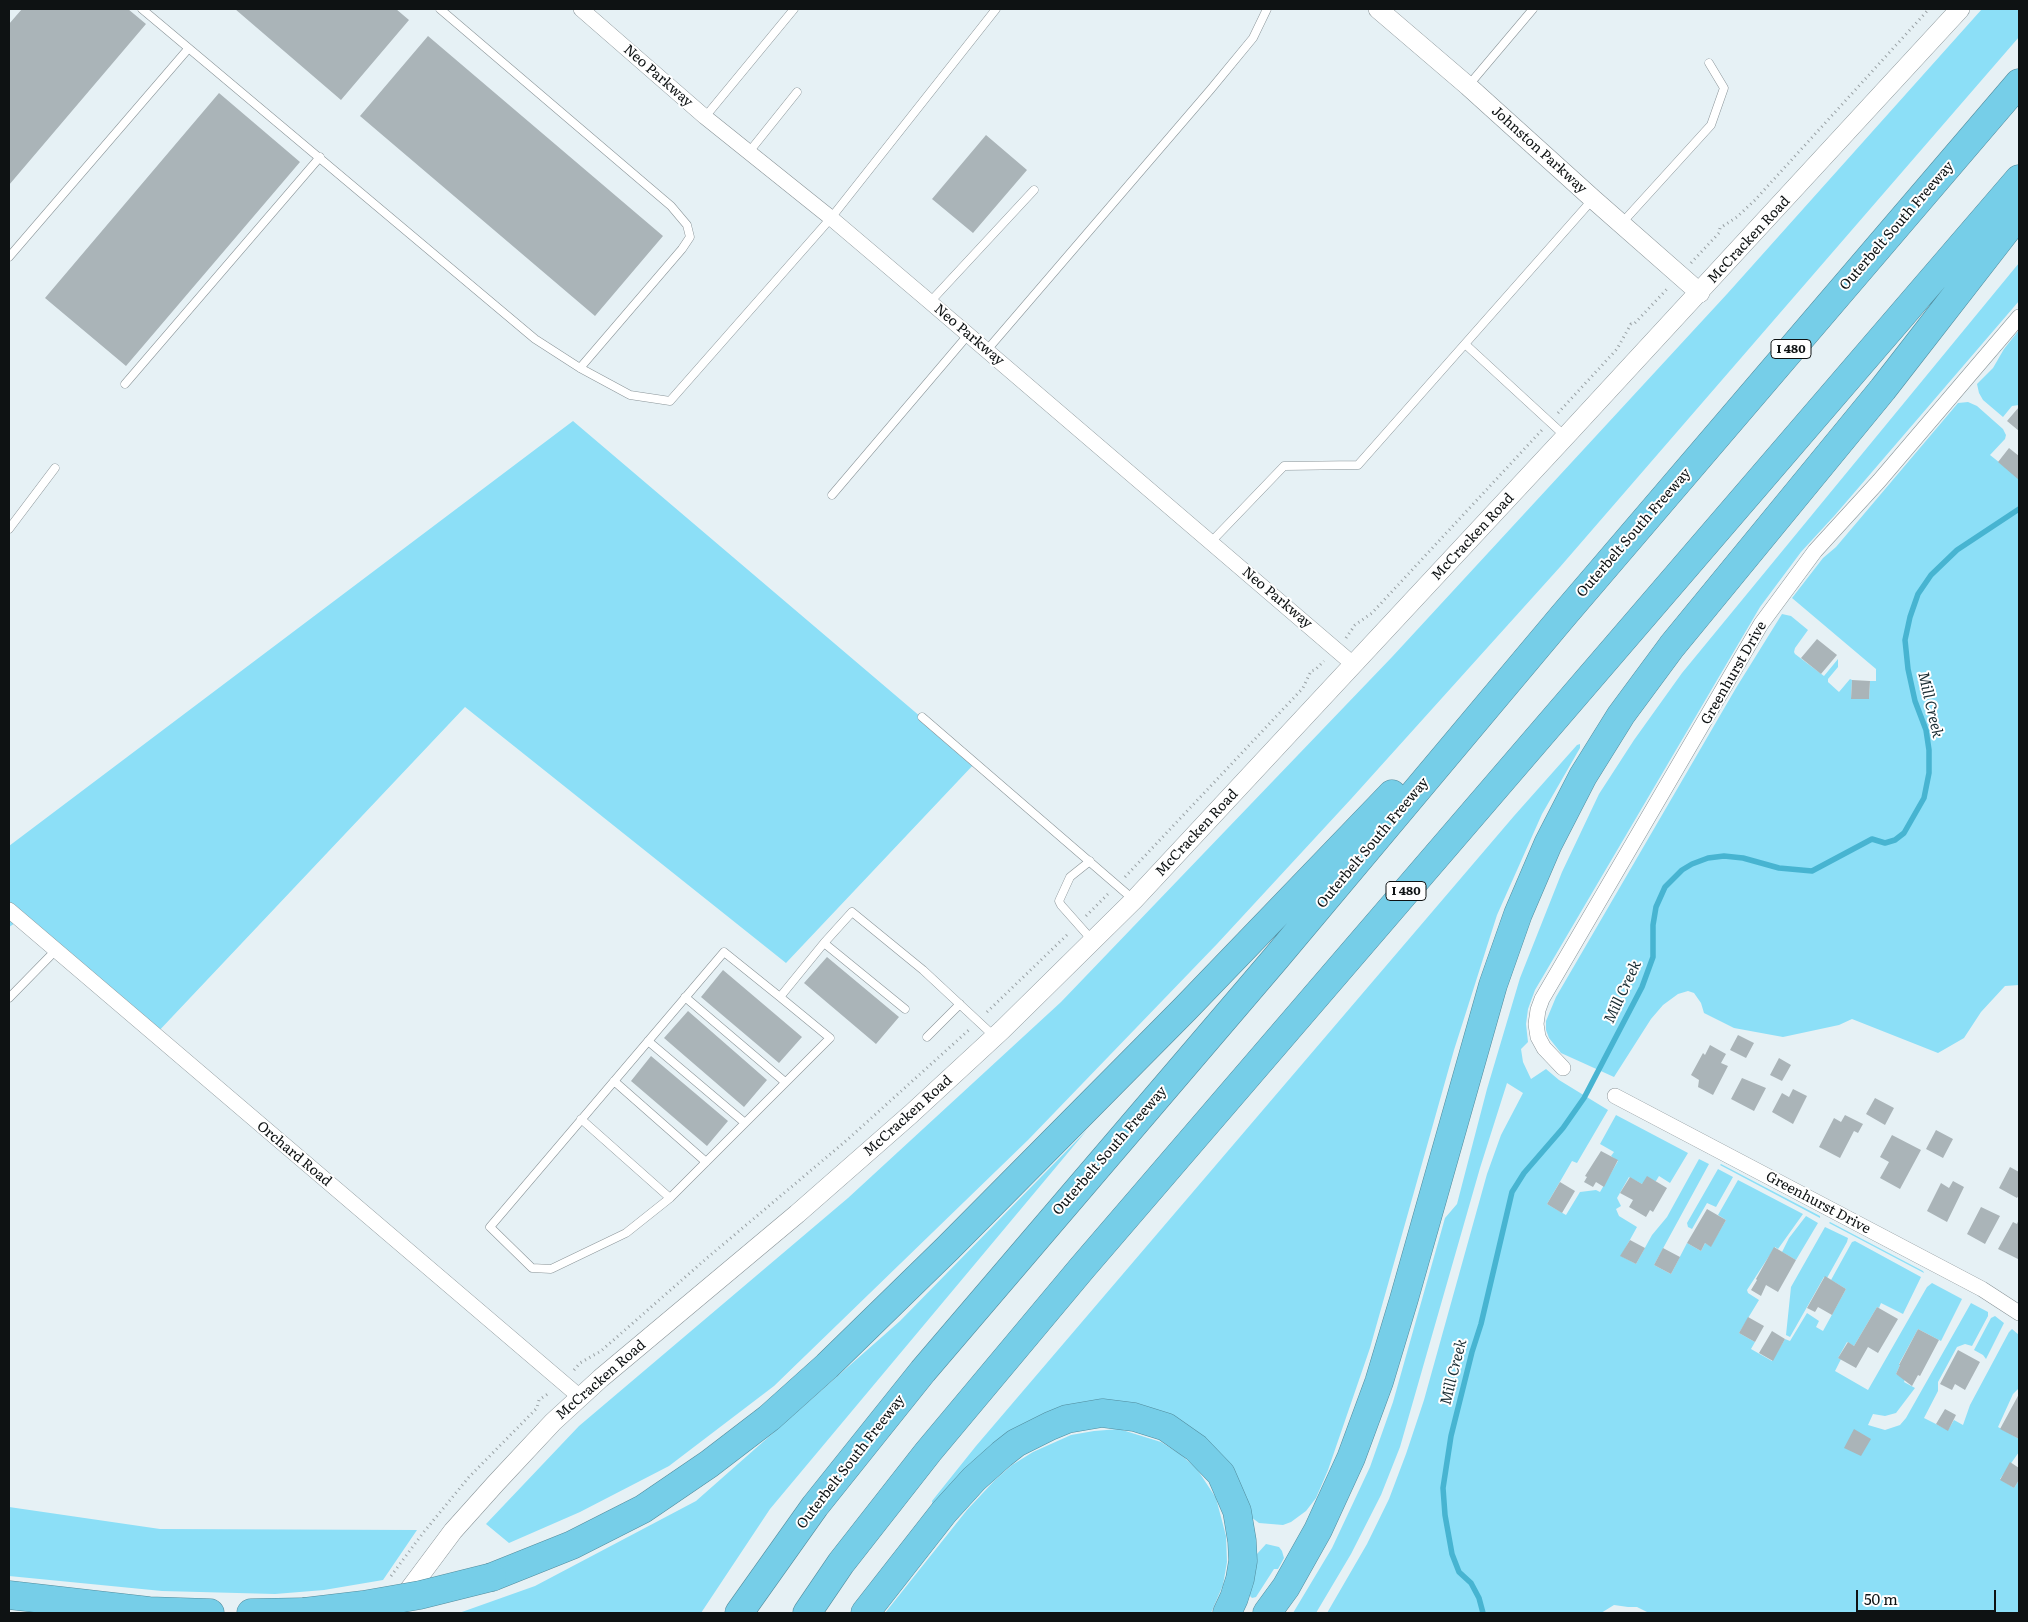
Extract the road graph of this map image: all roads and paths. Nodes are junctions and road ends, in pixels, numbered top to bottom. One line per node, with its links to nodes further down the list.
1 (142, 9): 11 (lane)
2 (440, 9): 34 (lane)
3 (794, 9): 16 (lane)
4 (996, 9): 23 (lane)
5 (1267, 9): 33 (lane)
6 (1378, 9): 14 (street, Johnston Parkway)
7 (1533, 9): 14 (lane)
8 (1929, 9): 25 (path)
9 (1960, 9): 27 (street, McCracken Road)
10 (585, 10): 16 (street, Neo Parkway)
11 (188, 49): 18 (lane); 26 (lane)
12 (1710, 63): 24 (lane)
13 (2019, 83): 42 (highway, Outerbelt South Freeway / I 480)
14 (1468, 86): 21 (street, Johnston Parkway)
15 (797, 92): 17 (lane)
16 (705, 117): 17 (street, Neo Parkway)
17 (749, 152): 23 (street, Neo Parkway)
18 (320, 157): 34 (lane); 35 (lane)
19 (2019, 179): 80 (highway, I 480)
20 (1034, 190): 28 (lane)
21 (1593, 199): 24 (street, Johnston Parkway); 32 (lane)
22 (2019, 214): 83 (highway)
23 (831, 218): 28 (street, Neo Parkway); 34 (lane)
24 (1621, 224): 27 (street, Johnston Parkway)
25 (1719, 233)
26 (9, 257)
27 (1700, 292): 37 (street, McCracken Road)
28 (930, 302): 31 (street, Neo Parkway)
29 (2019, 317): 64 (street, Greenhurst Drive)
30 (1634, 324): 36 (path)
31 (968, 335): 33 (street, Neo Parkway); 39 (lane)
32 (1465, 344): 36 (lane); 41 (lane)
33 (987, 350): 41 (street, Neo Parkway)
34 (580, 368)
35 (125, 384)
36 (1550, 421): 37 (lane); 43 (path)
37 (1566, 436): 44 (street, McCracken Road)
38 (55, 468): 40 (lane)
39 (832, 495)
40 (9, 529)
41 (1211, 542): 44 (street, Neo Parkway)
42 (1563, 616): 77 (highway, bridge); 79 (highway, Outerbelt South Freeway / I 480)
43 (1354, 628)
44 (1354, 665): 49 (street, McCracken Road)
45 (1315, 670): 48 (path)
46 (922, 717): 47 (lane)
47 (1090, 861): 48 (lane); 51 (lane)
48 (1118, 885): 49 (lane); 51 (path)
49 (1134, 900): 52 (street, McCracken Road)
50 (9, 910): 54 (street, Orchard Road)
51 (1078, 924): 52 (lane); 60 (path)
52 (1094, 941): 62 (street, McCracken Road)
53 (824, 943): 56 (lane); 58 (lane); 59 (lane)
54 (56, 950): 57 (lane); 74 (street, Orchard Road)
55 (686, 997): 56 (lane); 63 (lane); 66 (lane)
56 (780, 997): 66 (lane)
57 (9, 998)
58 (960, 1004): 60 (lane); 61 (lane)
59 (905, 1009)
60 (978, 1021): 62 (lane); 73 (path)
61 (927, 1037)
62 (995, 1037): 74 (street, McCracken Road)
63 (648, 1041): 65 (lane); 69 (lane)
64 (1563, 1068)
65 (614, 1081): 68 (lane); 70 (lane)
66 (785, 1082): 69 (lane)
67 (1615, 1096): 72 (street, Greenhurst Drive)
68 (581, 1119): 71 (lane); 71 (lane)
69 (745, 1123): 70 (lane)
70 (706, 1162): 71 (lane)
71 (670, 1198)
72 (2019, 1313)
73 (578, 1366)
74 (580, 1398): 78 (street, McCracken Road)
75 (9, 1595): 76 (highway)
76 (210, 1613)
77 (251, 1613)
78 (393, 1613)
79 (740, 1613)
80 (807, 1613)
81 (865, 1613): 82 (highway)
82 (1227, 1613)
83 (1267, 1613)

